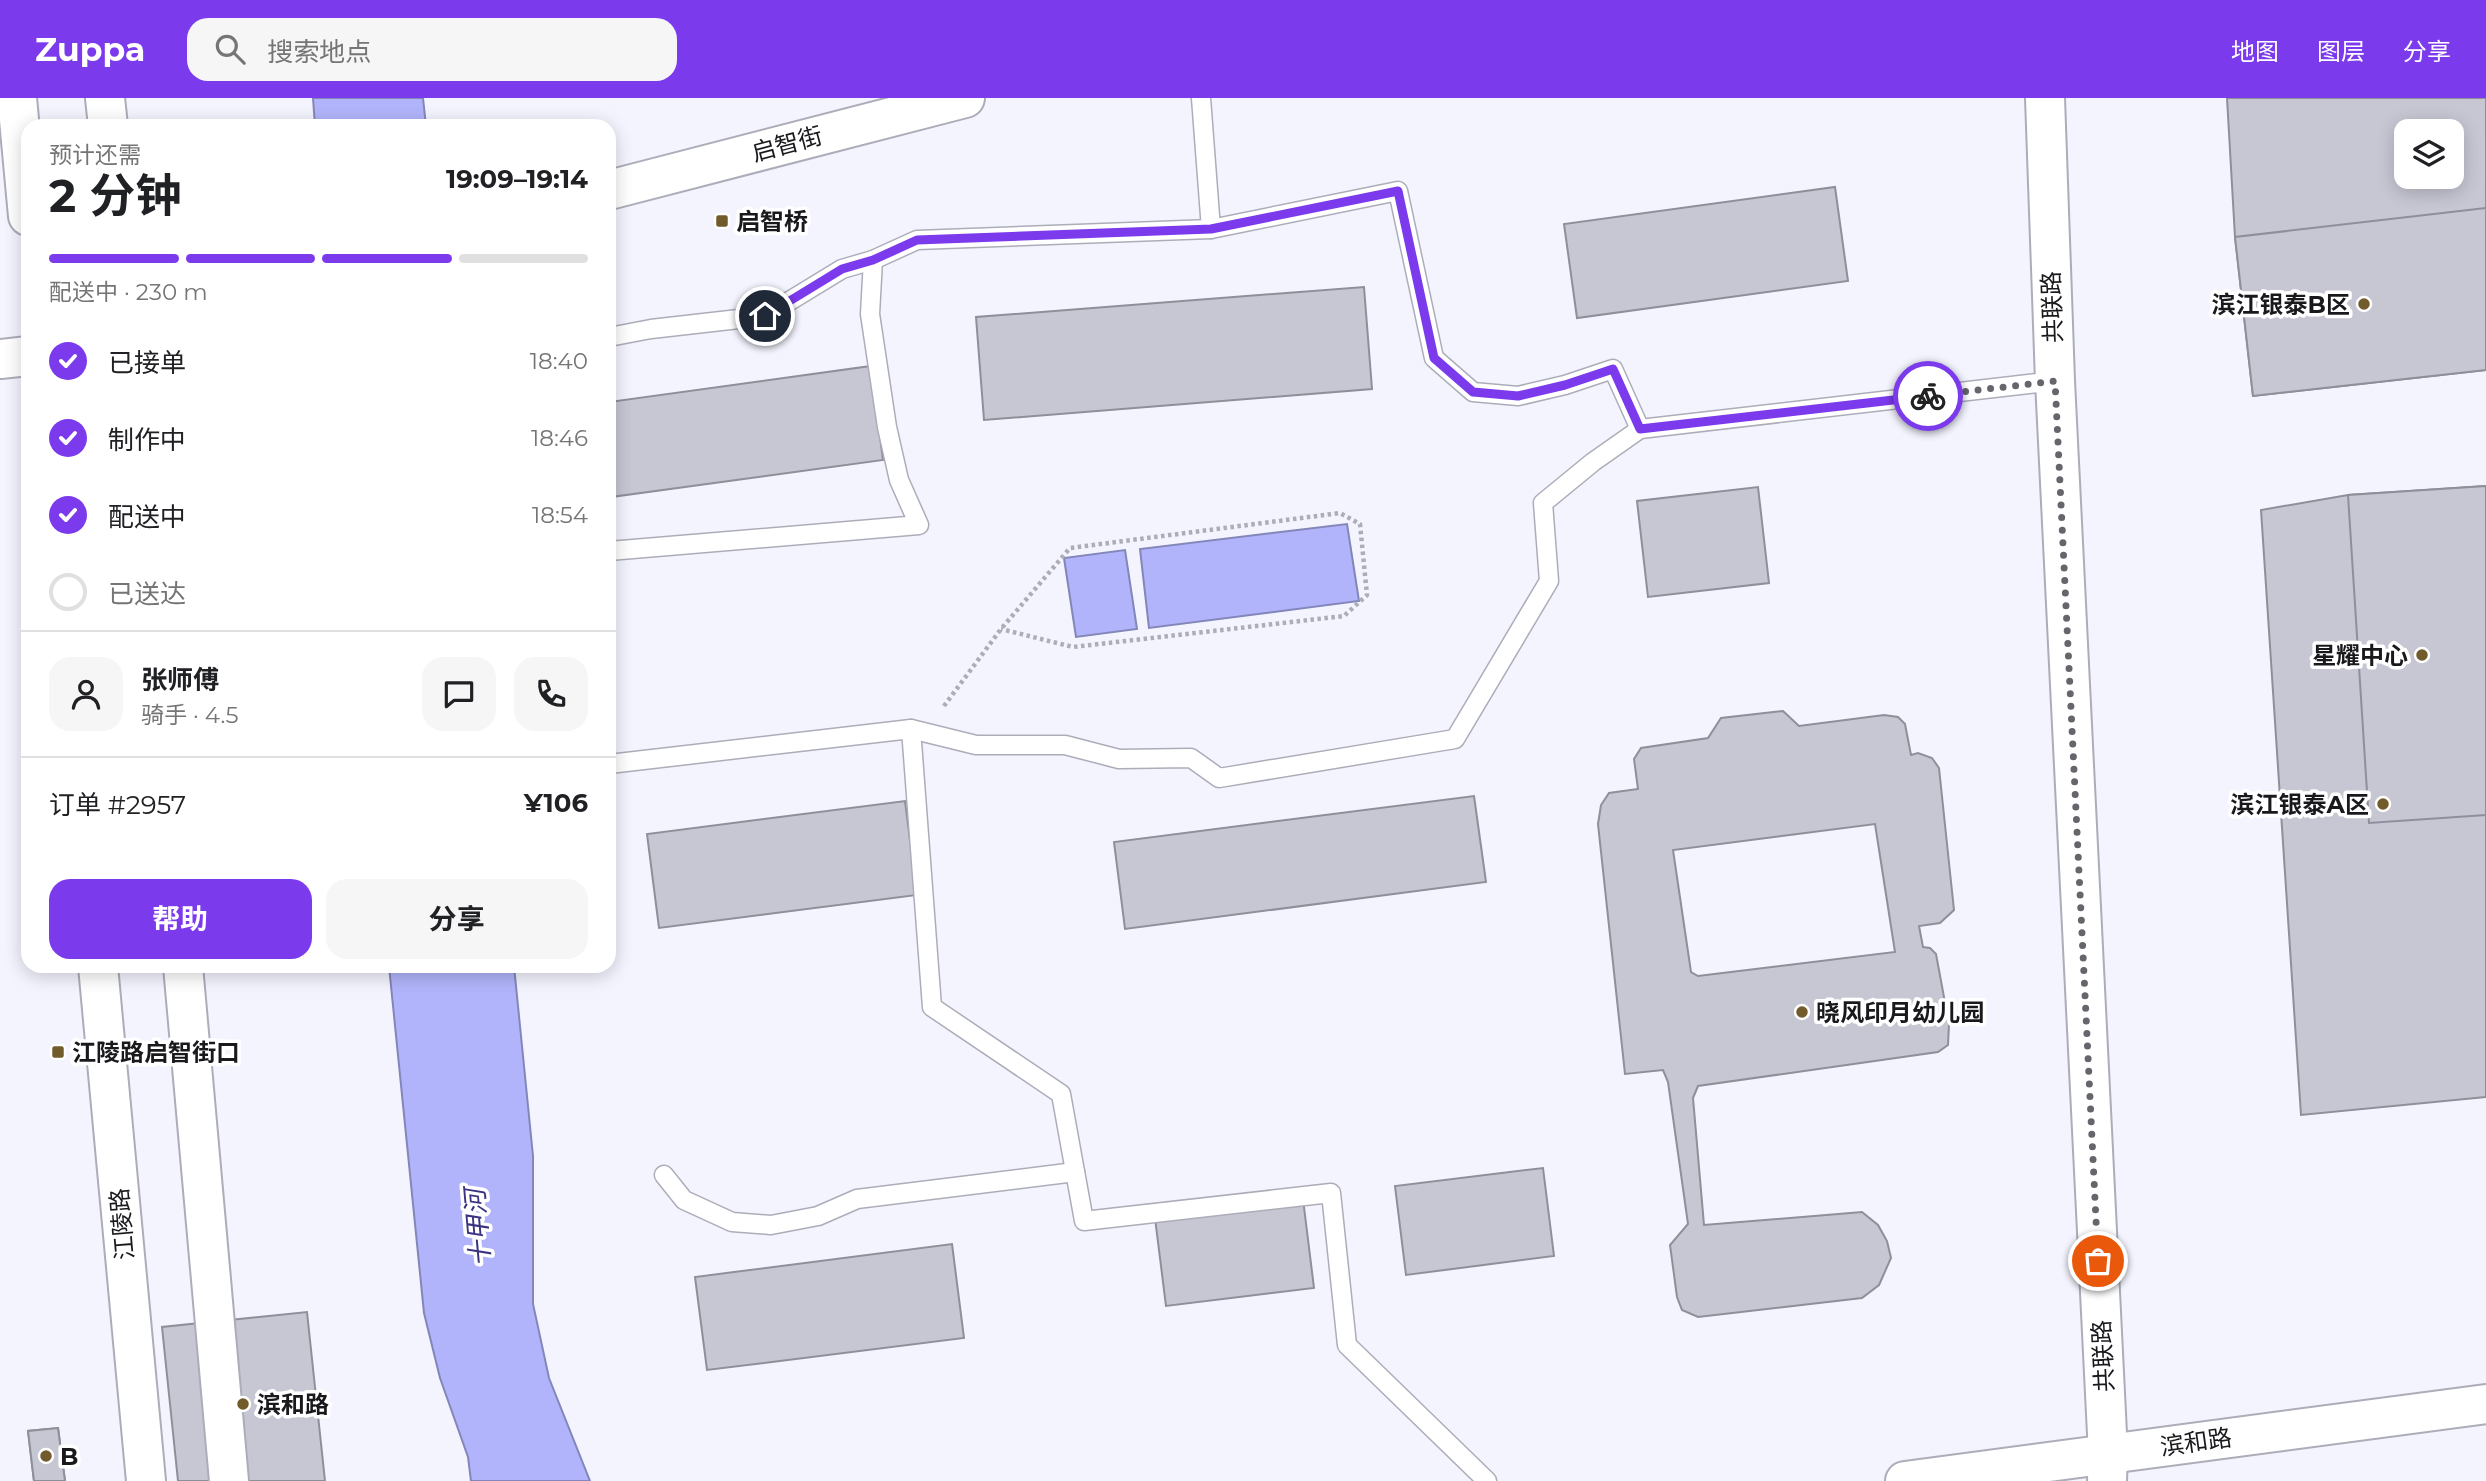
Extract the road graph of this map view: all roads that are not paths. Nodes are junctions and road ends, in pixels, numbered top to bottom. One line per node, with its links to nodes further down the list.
1 (17, 98): 7 (main road)
2 (105, 98): 6 (main road)
3 (965, 98): 8 (main road, 启智街)
4 (1201, 98): 9 (lane)
5 (2045, 98): 14 (main road, 共联路)
6 (107, 119)
7 (21, 141)
8 (616, 188)
9 (1211, 229): 10 (lane); 15 (lane)
10 (873, 260): 11 (lane); 16 (lane)
11 (616, 336)
12 (21, 357): 13 (main road)
13 (0, 359)
14 (2055, 381): 15 (lane); 24 (main road, 共联路)
15 (1640, 429): 17 (lane)
16 (616, 550)
17 (918, 731): 18 (lane); 21 (lane)
18 (616, 763)
19 (99, 973): 25 (main road, 江陵路)
20 (184, 973): 26 (main road)
21 (1075, 1171): 22 (lane); 27 (lane)
22 (664, 1175)
23 (2486, 1404): 24 (main road, 滨和路)
24 (2108, 1467): 28 (main road, 滨和路)
25 (146, 1481)
26 (229, 1481)
27 (1487, 1481)
28 (1905, 1481)

